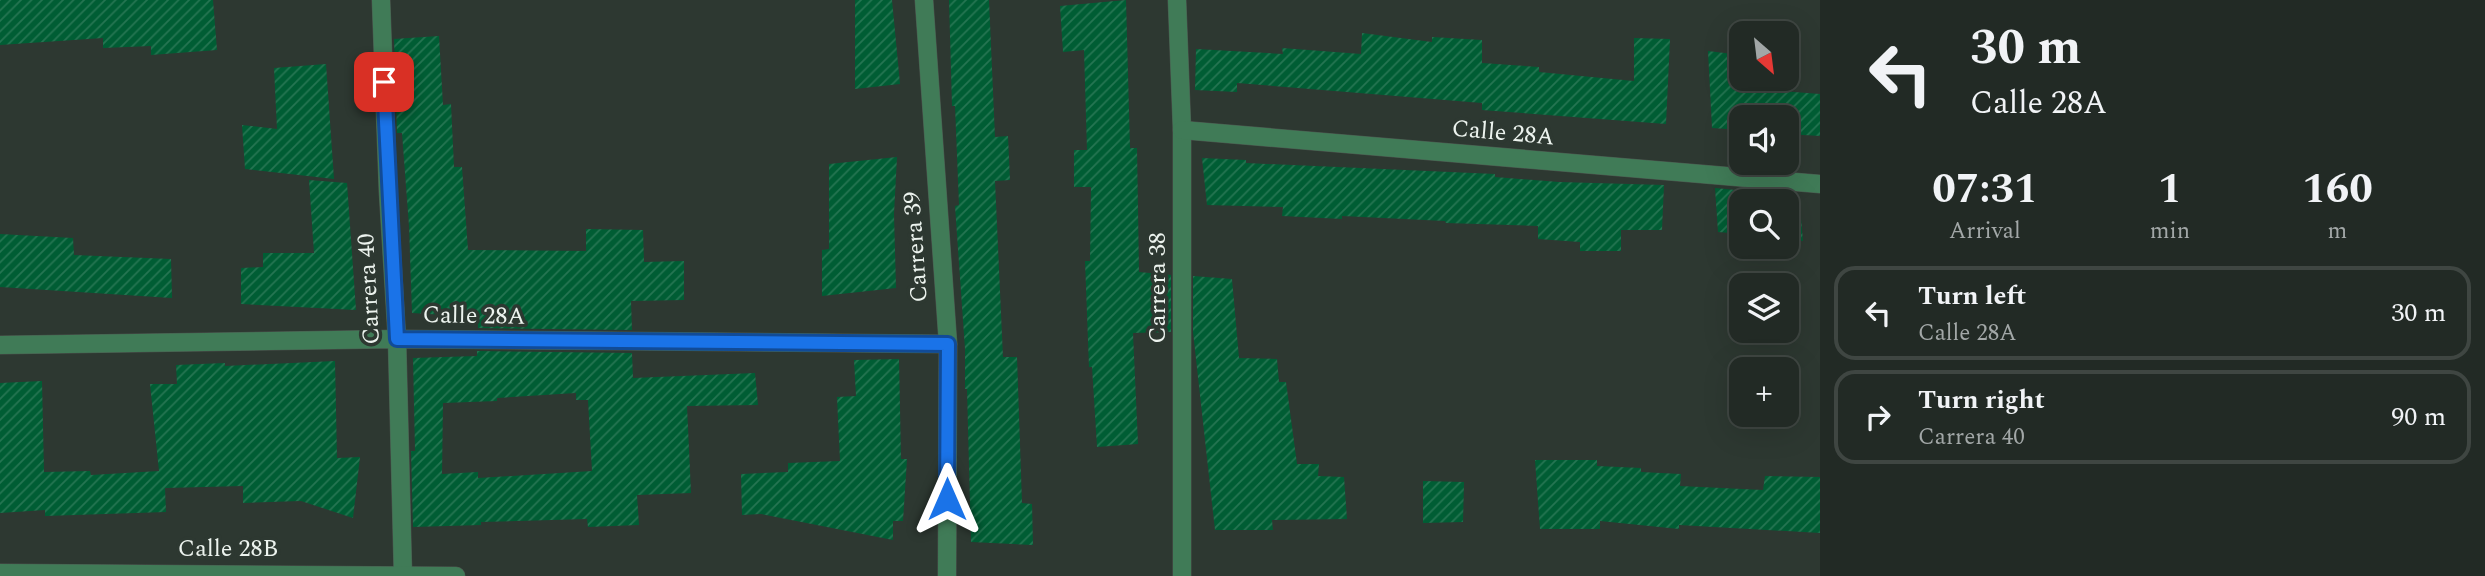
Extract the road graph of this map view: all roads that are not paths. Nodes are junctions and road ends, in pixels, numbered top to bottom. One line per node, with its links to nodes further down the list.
1 (381, 0): 6 (street, Carrera 40)
2 (924, 0): 7 (street, Carrera 39)
3 (1177, 0): 4 (street, Carrera 38)
4 (1182, 130): 5 (street, Calle 28A); 13 (street, Carrera 38)
5 (1820, 184)
6 (397, 339): 7 (street, Calle 28A); 8 (street, Calle 28A); 10 (street, Carrera 40)
7 (948, 344): 12 (street, Carrera 39)
8 (0, 345)
9 (0, 573): 10 (street, Calle 28B)
10 (403, 575): 11 (street, Calle 28B)
11 (456, 576)
12 (947, 576)
13 (1182, 576)

